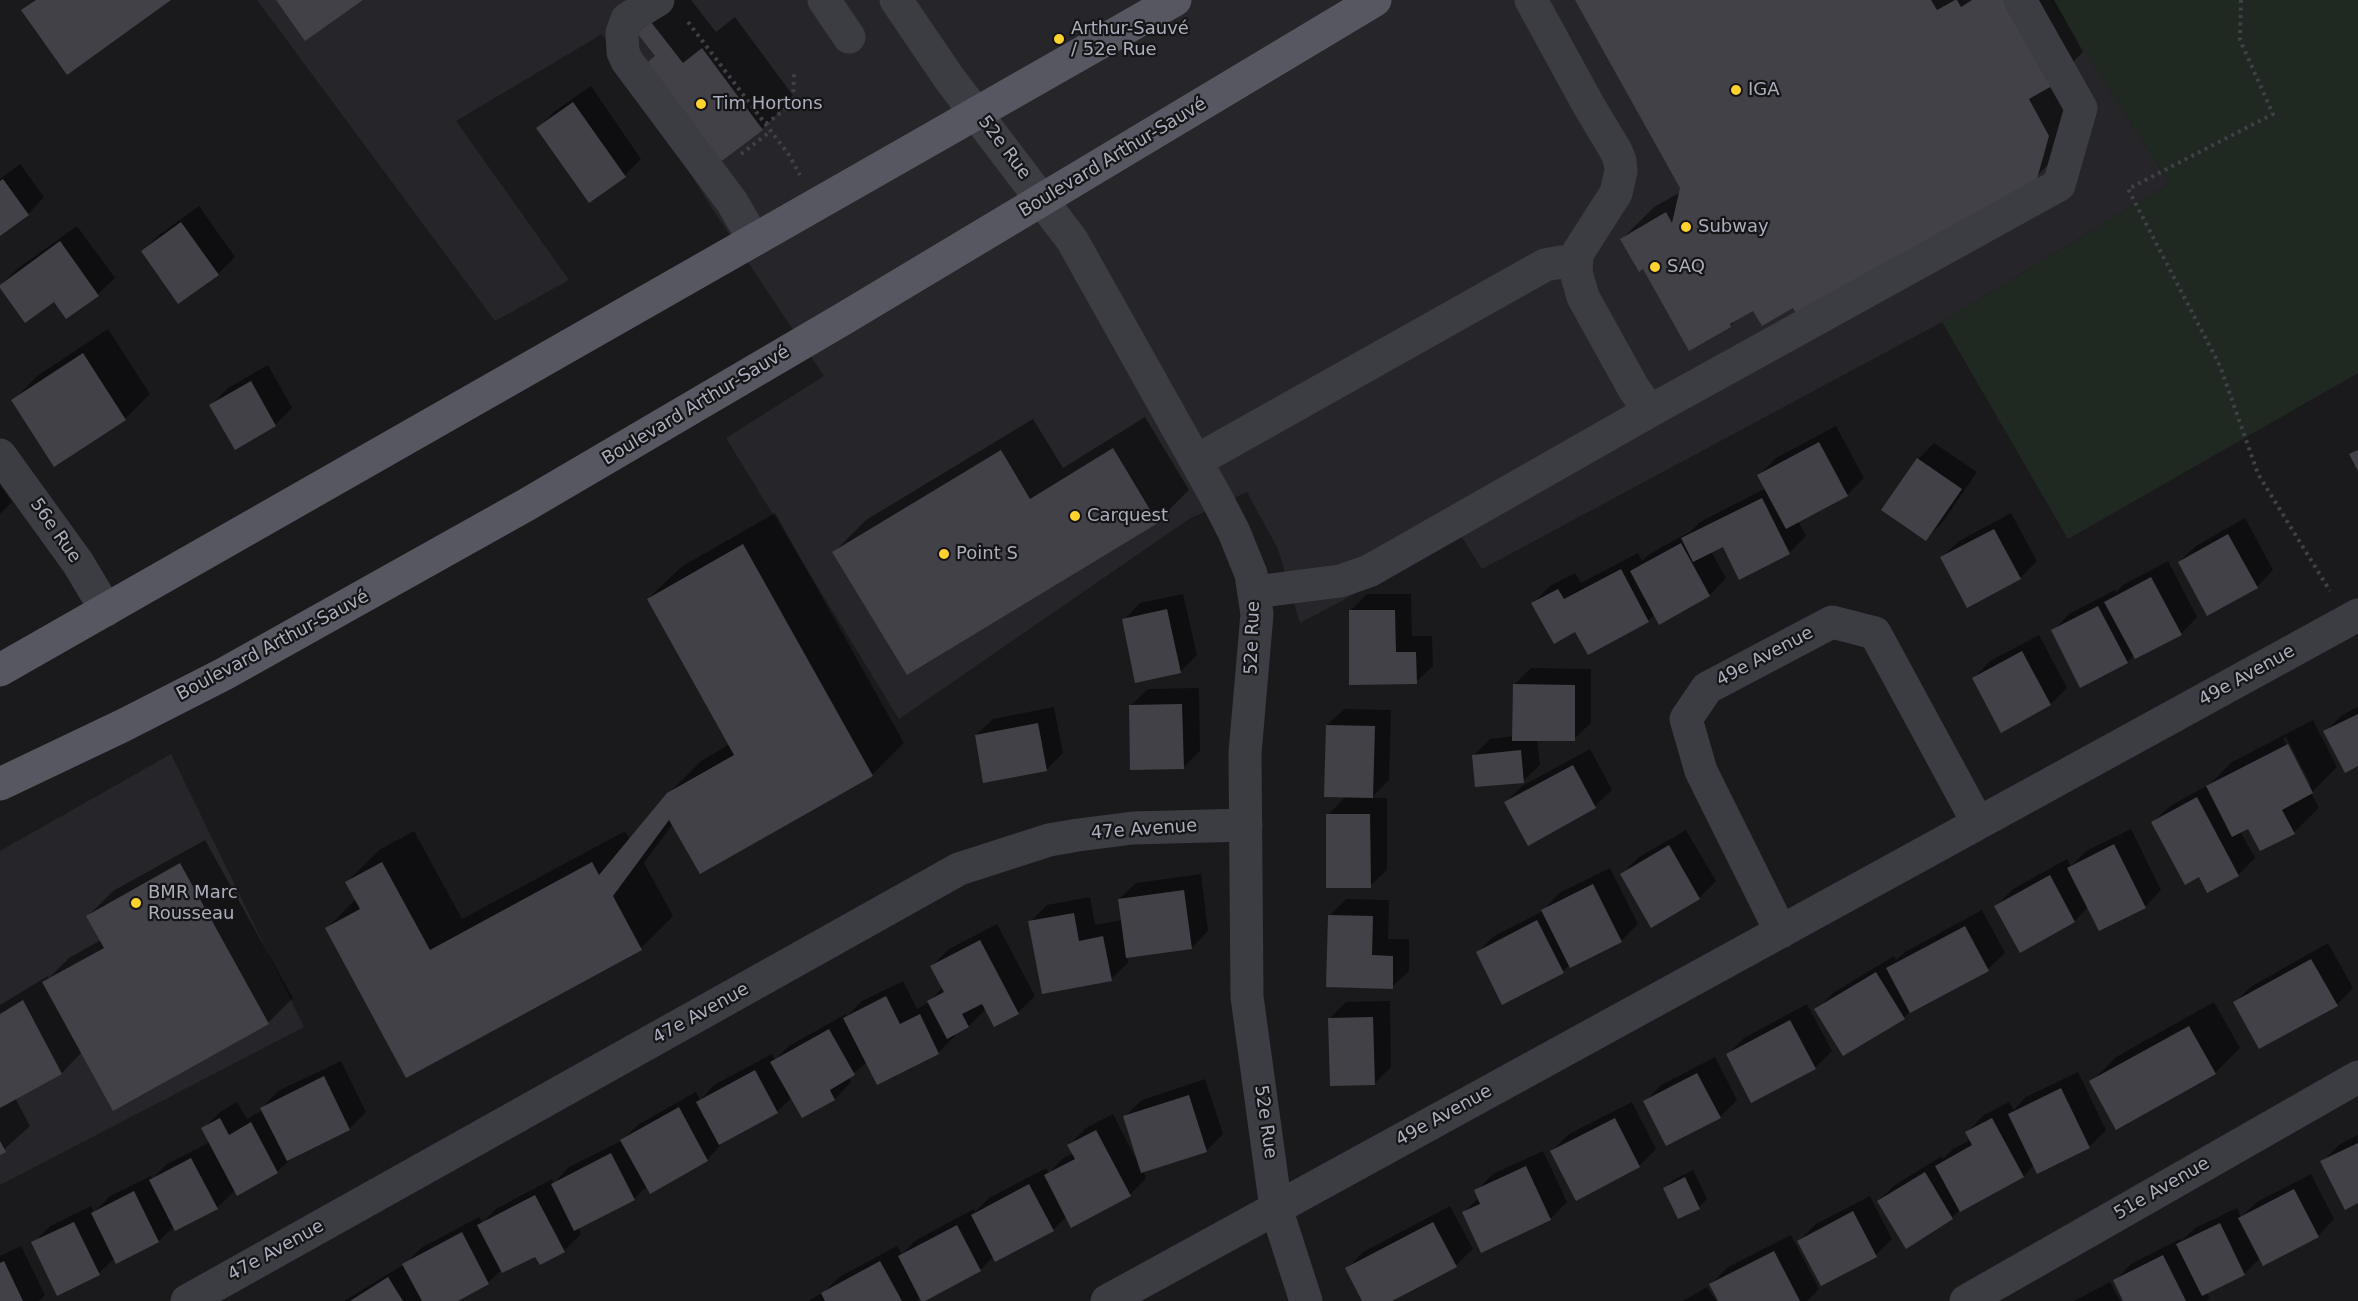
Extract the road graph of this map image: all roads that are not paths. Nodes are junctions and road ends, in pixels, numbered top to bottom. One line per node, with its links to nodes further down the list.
1 (658, 0): 11 (street)
2 (824, 0): 8 (street)
3 (896, 0): 9 (street, 52e Rue)
4 (1175, 0): 9 (main road)
5 (1375, 0): 10 (main road, Boulevard Arthur-Sauvé)
6 (1531, 0): 12 (street)
7 (2020, 0): 13 (street)
8 (849, 37)
9 (977, 114): 10 (street, 52e Rue); 11 (main road)
10 (1043, 200): 15 (street, 52e Rue); 20 (main road, Boulevard Arthur-Sauvé)
11 (754, 240): 17 (main road)
12 (1575, 263): 13 (street); 15 (street)
13 (1650, 411): 16 (street)
14 (0, 454): 17 (street, 56e Rue)
15 (1196, 460): 16 (street, 52e Rue)
16 (1255, 592): 22 (street, 52e Rue)
17 (106, 610): 19 (main road)
18 (2353, 617): 21 (street, 49e Avenue)
19 (0, 670)
20 (0, 784)
21 (1978, 823): 23 (street, 49e Avenue); 23 (street, 49e Avenue)
22 (1246, 825): 25 (street, 52e Rue); 26 (street, 47e Avenue)
23 (1781, 932): 25 (street, 49e Avenue)
24 (2358, 1077): 29 (street, 51e Avenue)
25 (1276, 1208): 27 (street, 49e Avenue); 28 (street, 52e Rue)
26 (187, 1301)
27 (1107, 1301)
28 (1306, 1301)
29 (1965, 1301)

